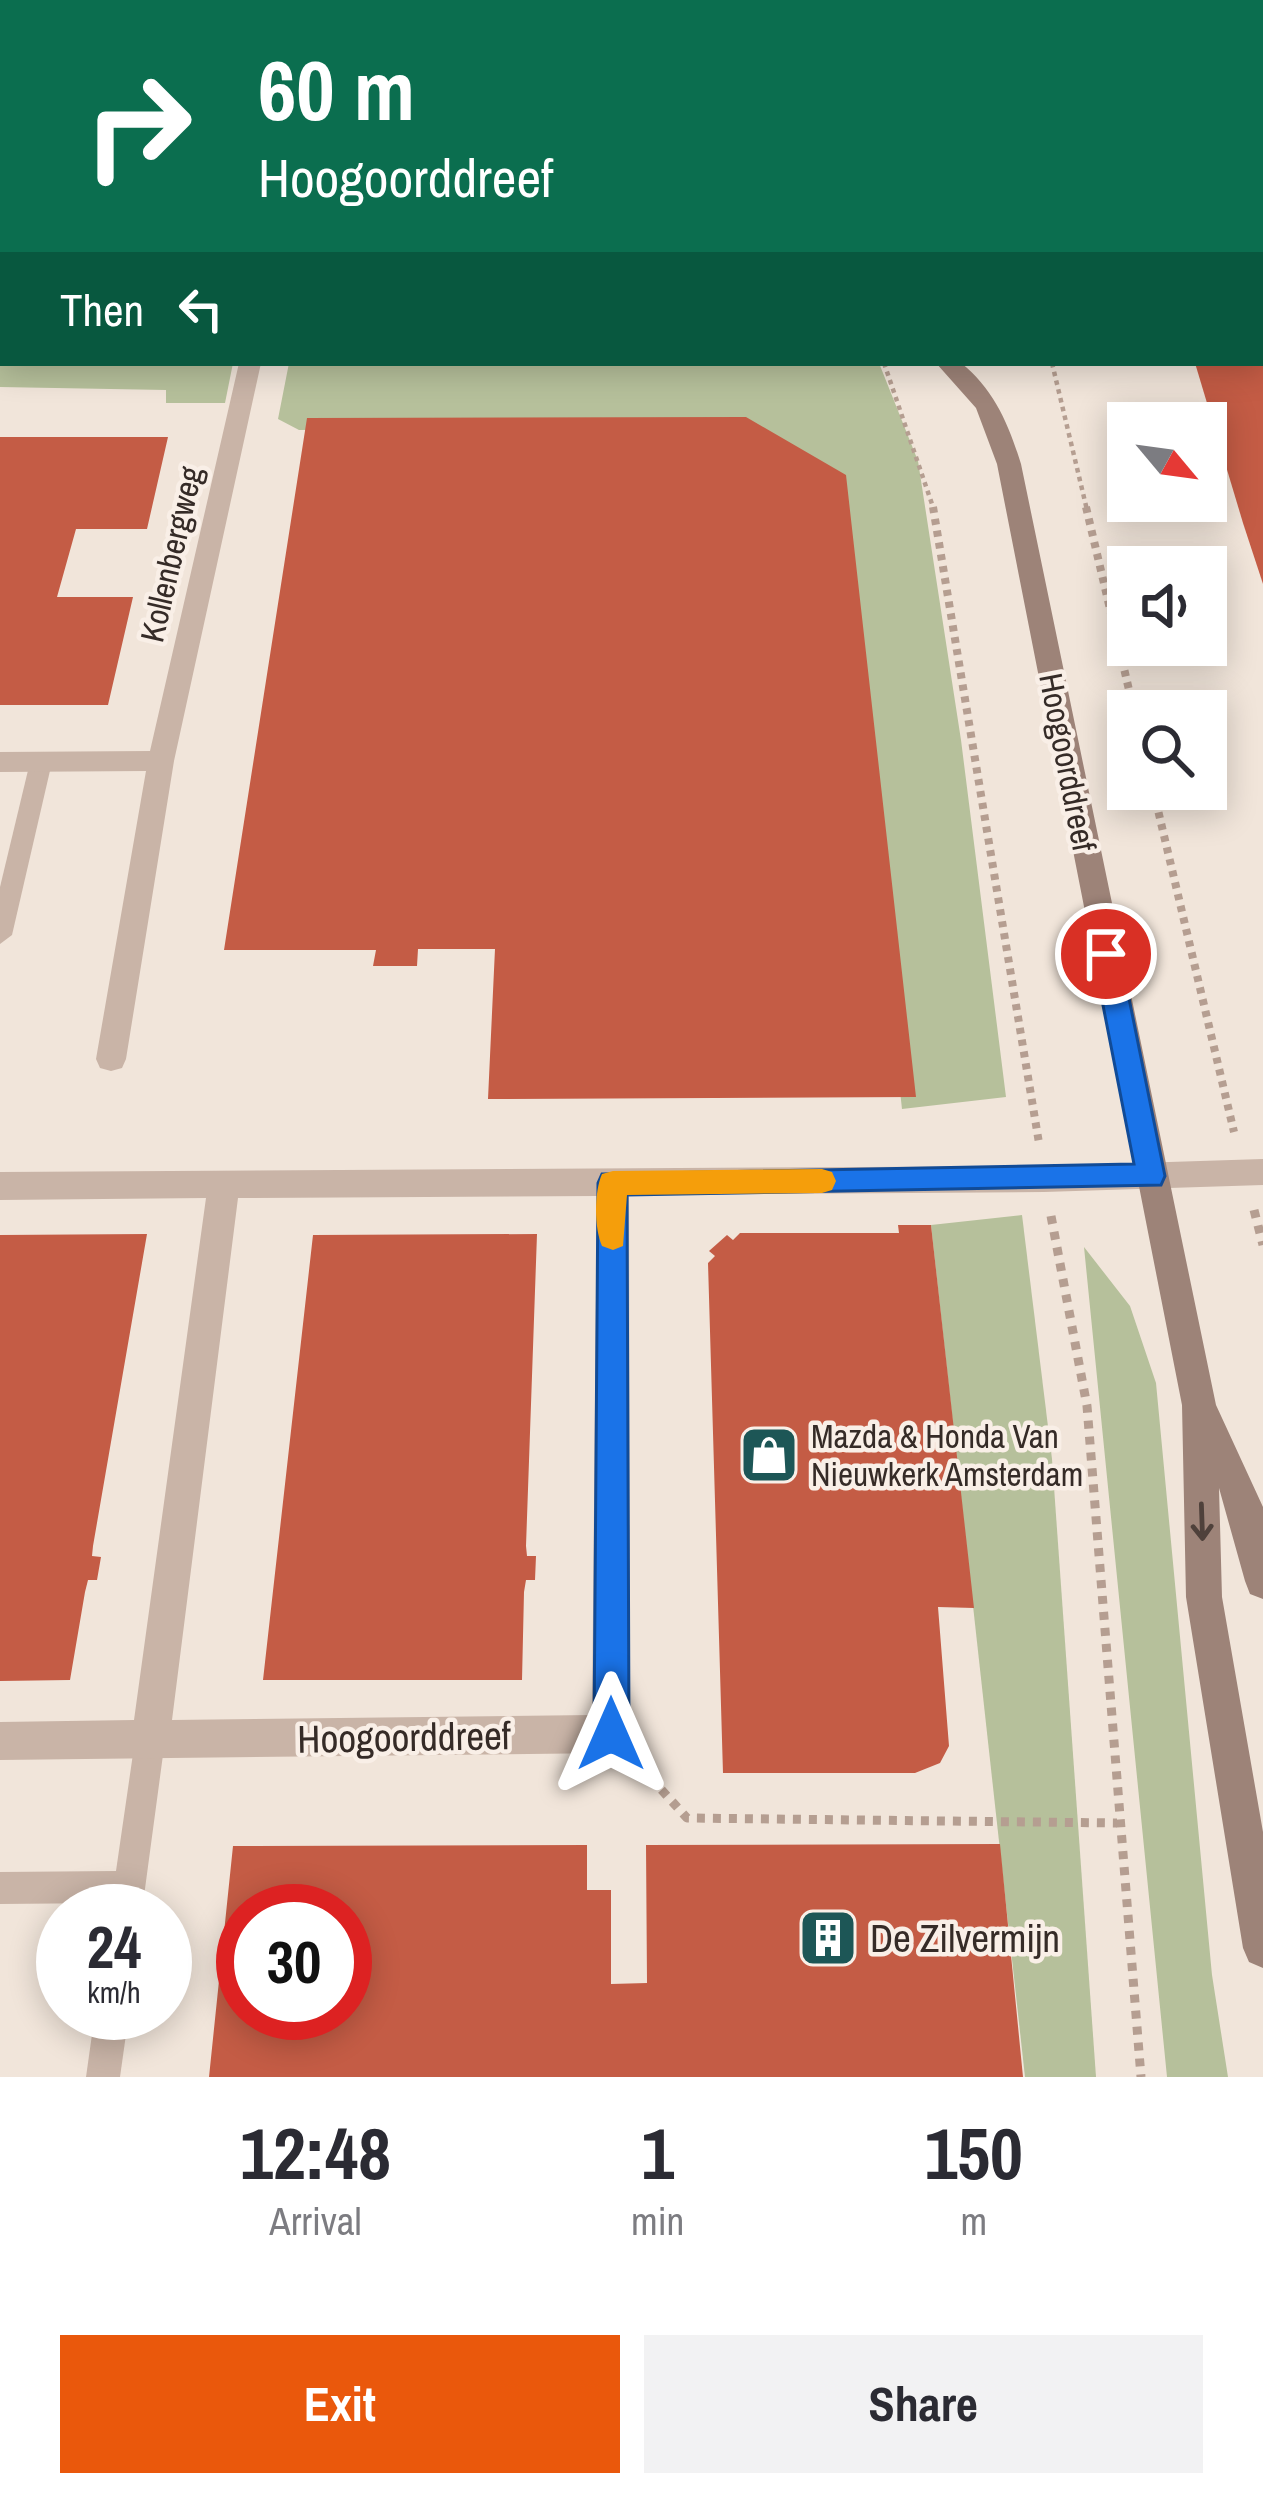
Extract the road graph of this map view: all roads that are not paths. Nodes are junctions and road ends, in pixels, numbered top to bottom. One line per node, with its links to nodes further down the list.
1 (249, 366): 3 (street, Kollenbergweg)
2 (951, 366): 9 (street, Hoogoorddreef)
3 (161, 761): 5 (street); 7 (street, Kollenbergweg)
4 (0, 762): 5 (street)
5 (41, 762): 6 (lane)
6 (0, 935)
7 (111, 1058)
8 (1253, 1173): 9 (street)
9 (1150, 1176): 10 (street); 13 (street, Hoogoorddreef)
10 (613, 1183): 12 (street); 15 (street, Hoogoorddreef)
11 (0, 1186): 12 (street)
12 (224, 1186): 15 (street)
13 (1199, 1405): 14 (street, Hoogoorddreef); 17 (street, Hoogoorddreef, one-way to 17)
14 (1263, 1581)
15 (150, 1740): 16 (street, Hoogoorddreef); 18 (lane)
16 (0, 1741)
17 (1252, 1823): 21 (street, Hoogoorddreef)
18 (130, 1884)
19 (0, 1888): 20 (lane)
20 (36, 1891)
21 (1263, 1948)
22 (108, 2040): 23 (lane)
23 (103, 2077)

